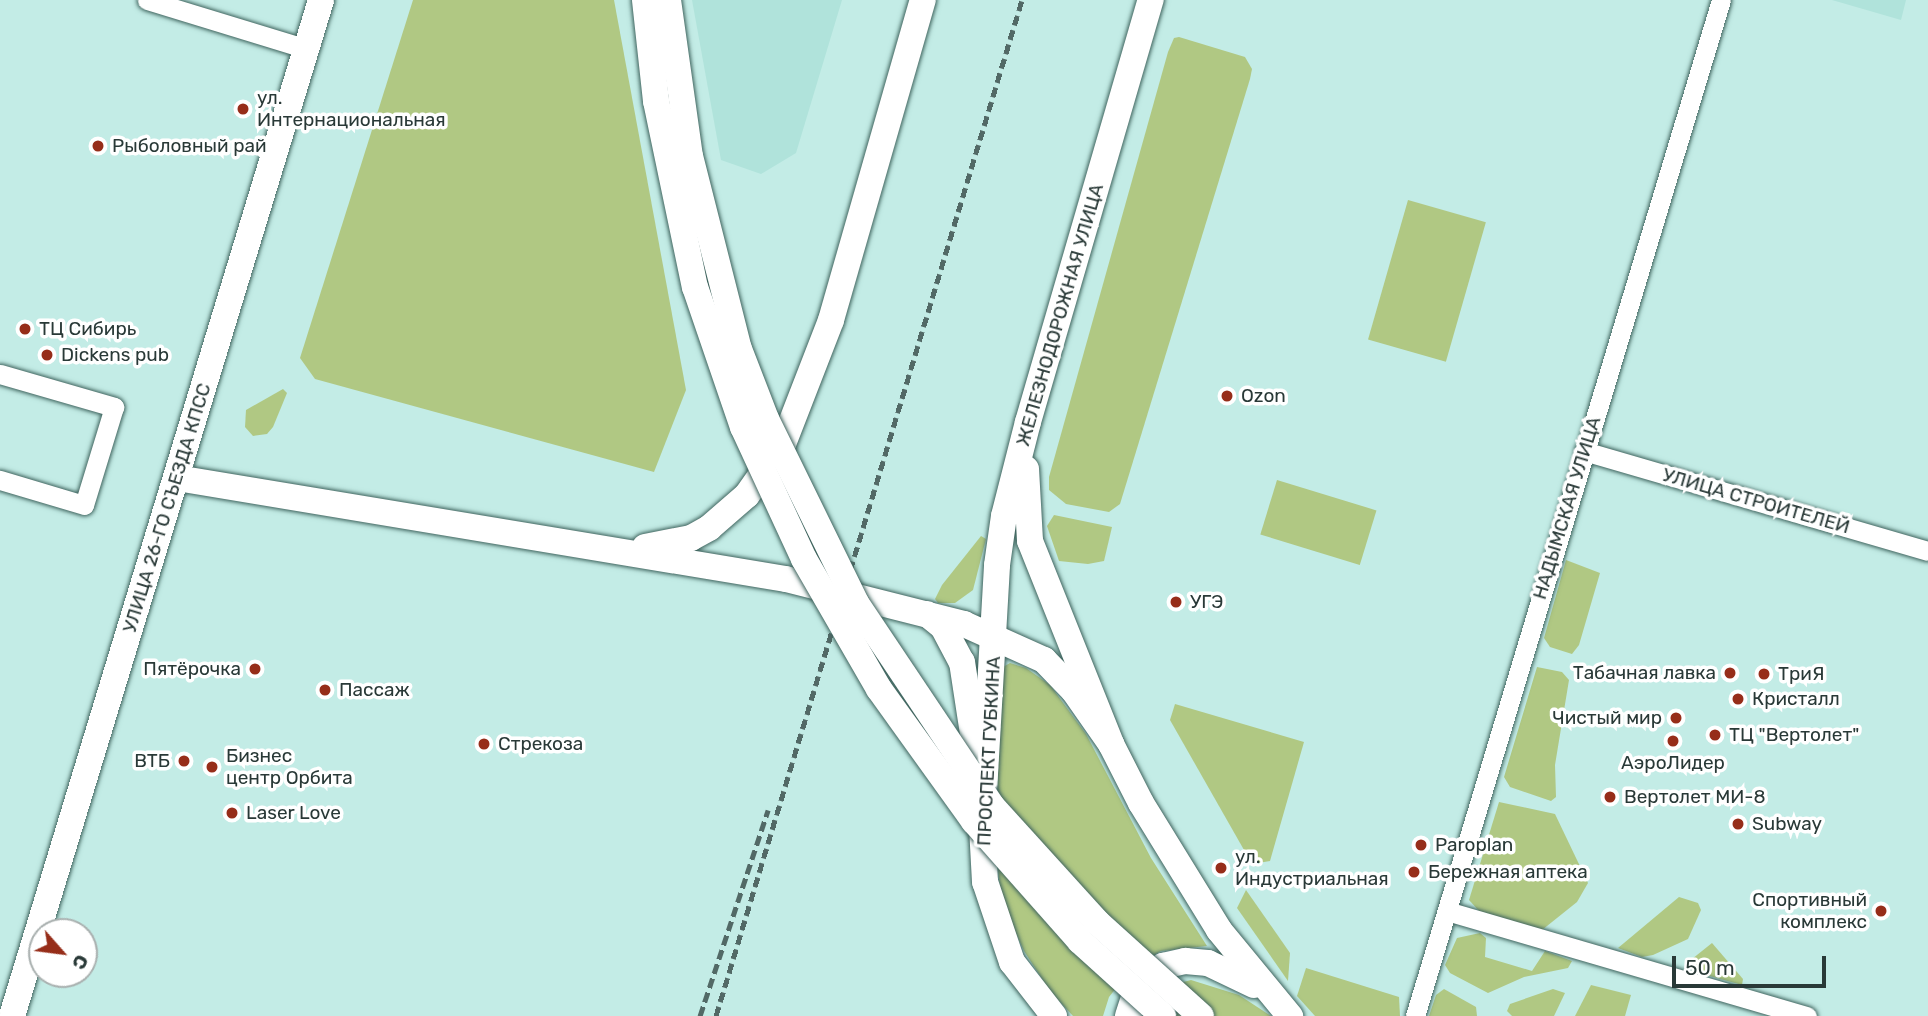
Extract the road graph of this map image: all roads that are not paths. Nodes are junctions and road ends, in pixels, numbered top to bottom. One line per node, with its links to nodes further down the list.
1 (147, 0): 8 (street)
2 (321, 0): 8 (main road, УЛИЦА 26-ГО СЪЕЗДА КПСС)
3 (645, 0): 25 (main road, bridge)
4 (668, 0): 26 (main road, bridge)
5 (923, 0): 14 (main road)
6 (1151, 0): 10 (main road, ЖЕЛЕЗНОДОРОЖНАЯ УЛИЦА)
7 (1721, 0): 11 (street, НАДЫМСКАЯ УЛИЦА)
8 (307, 49): 12 (main road, УЛИЦА 26-ГО СЪЕЗДА КПСС)
9 (0, 374): 13 (street)
10 (1028, 422): 17 (main road, ЖЕЛЕЗНОДОРОЖНАЯ УЛИЦА); 18 (main road)
11 (1584, 451): 15 (street, УЛИЦА СТРОИТЕЛЕЙ); 20 (street, НАДЫМСКАЯ УЛИЦА)
12 (177, 478): 14 (main road); 22 (main road, УЛИЦА 26-ГО СЪЕЗДА КПСС)
13 (0, 480)
14 (612, 549): 16 (main road)
15 (1928, 551)
16 (926, 613): 17 (main road); 19 (main road)
17 (995, 635): 18 (main road); 19 (main road, ПРОСПЕКТ ГУБКИНА)
18 (1111, 744): 21 (main road)
19 (982, 826): 23 (main road, ПРОСПЕКТ ГУБКИНА)
20 (1447, 911): 28 (street, НАДЫМСКАЯ УЛИЦА); 29 (street)
21 (1270, 995): 24 (main road); 27 (main road)
22 (12, 1016)
23 (1054, 1016)
24 (1128, 1016)
25 (1163, 1016)
26 (1201, 1016)
27 (1290, 1016)
28 (1415, 1016)
29 (1807, 1016)

